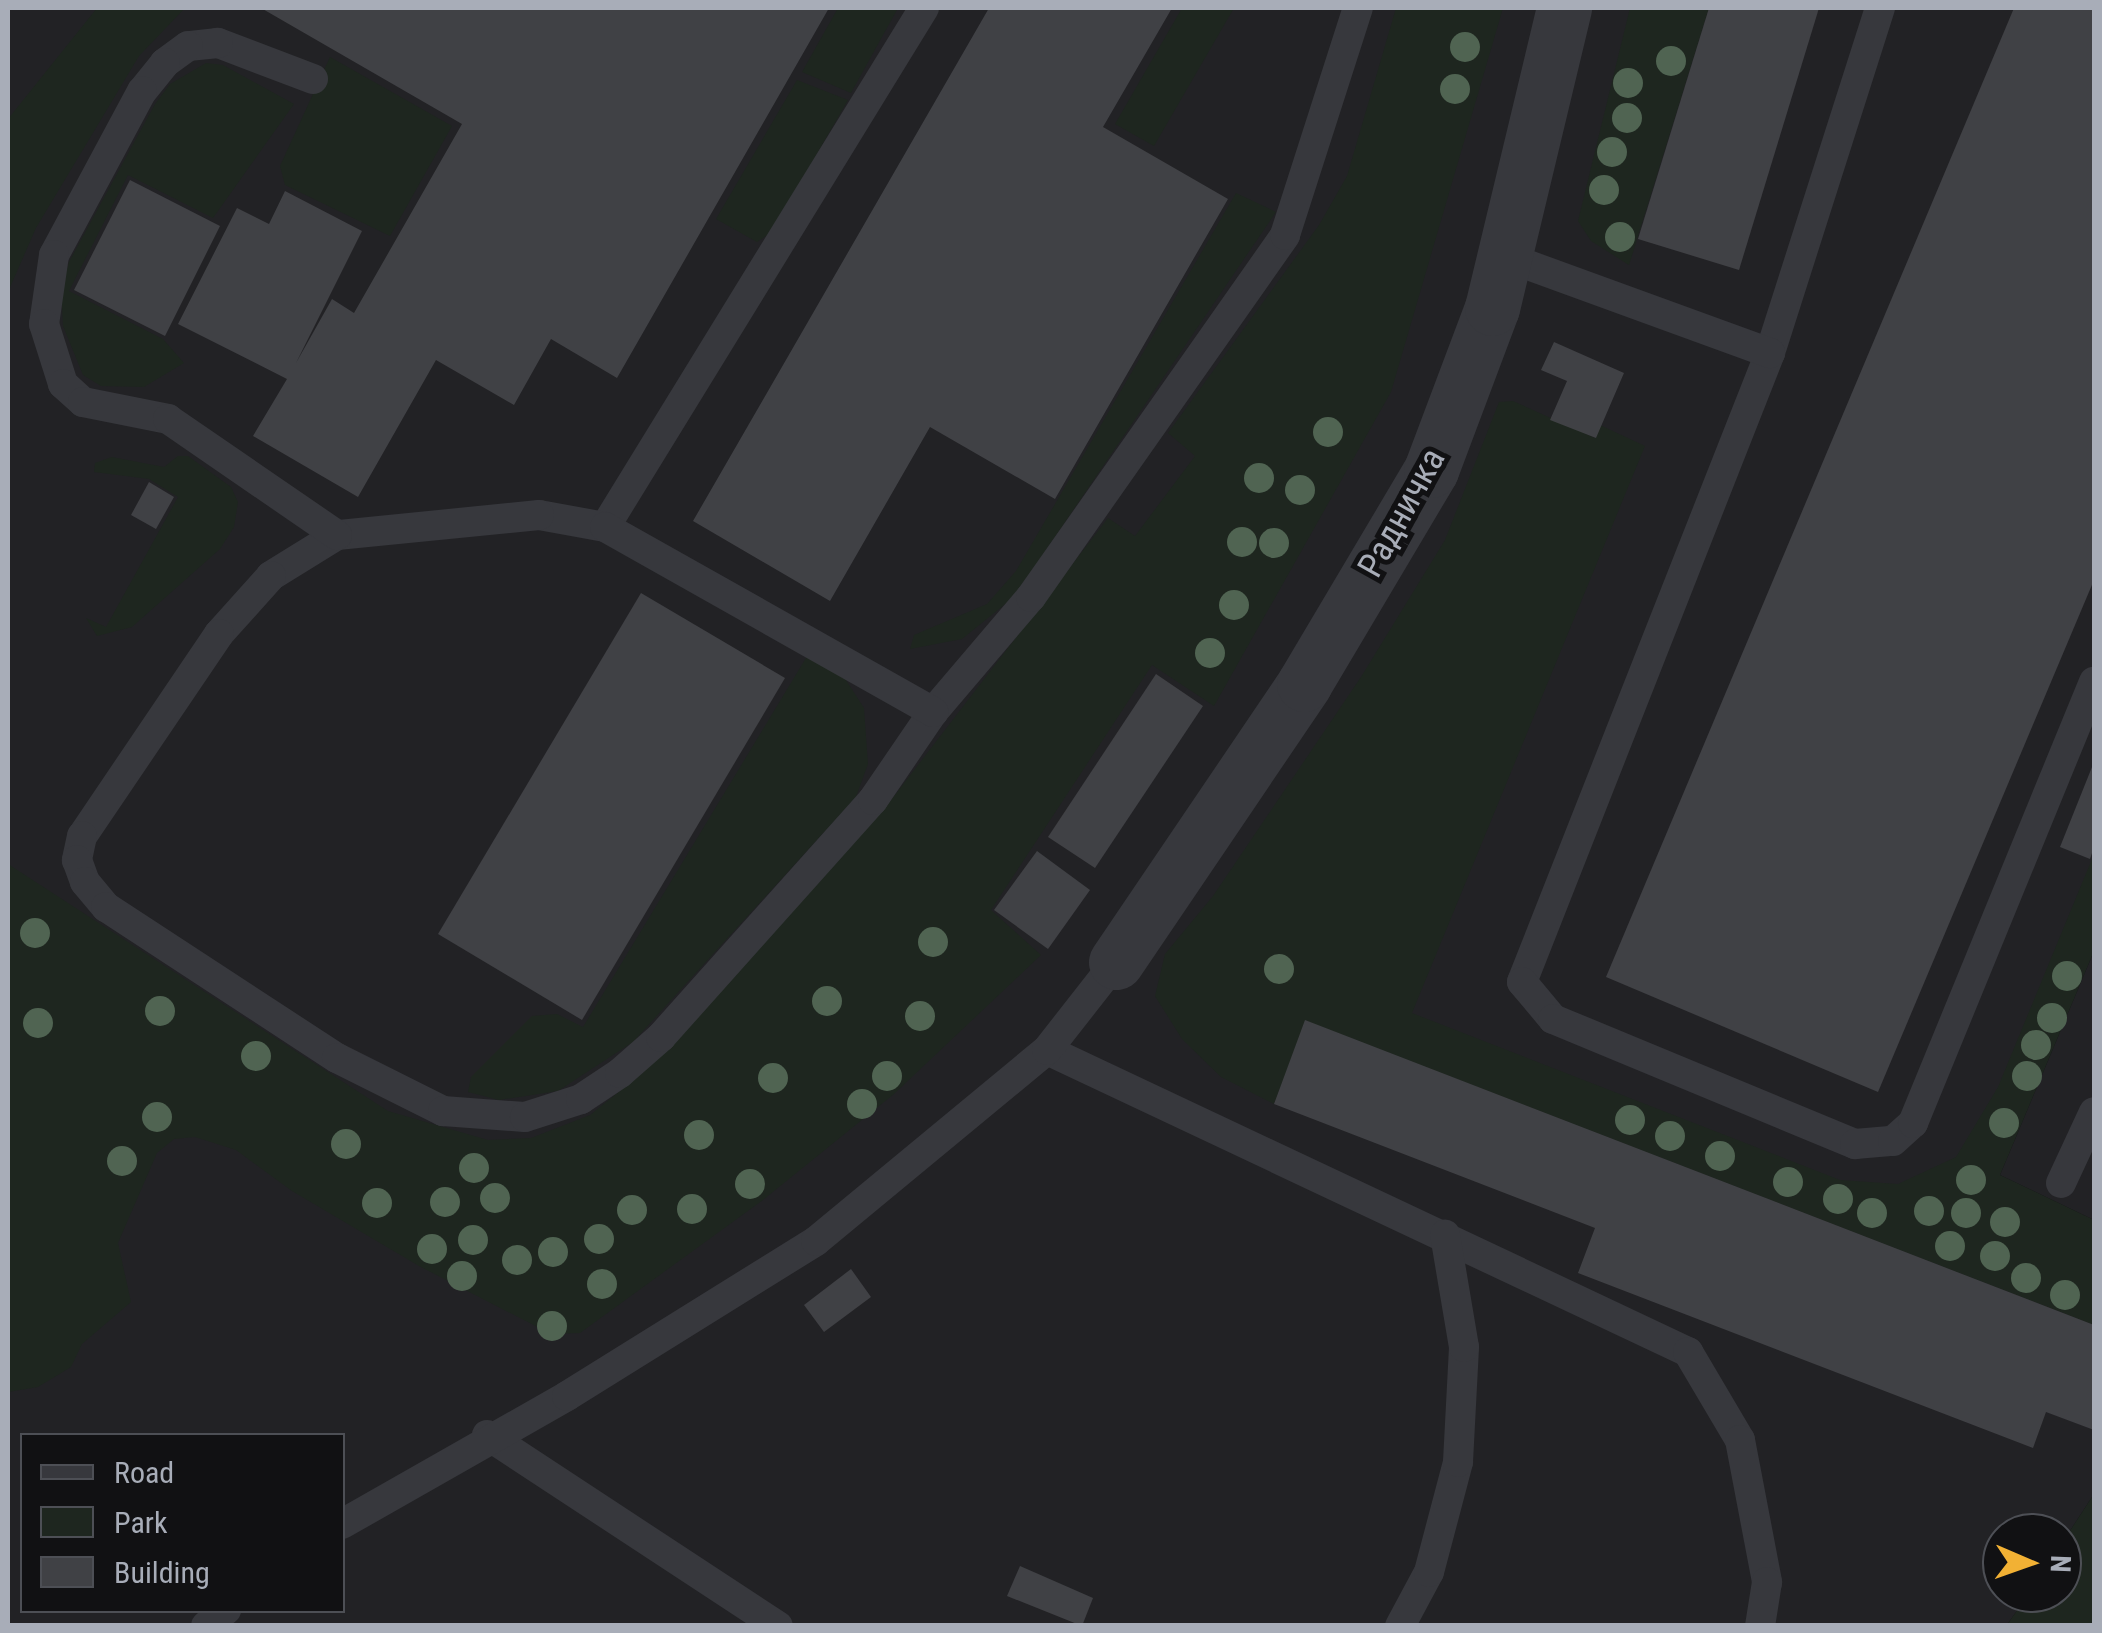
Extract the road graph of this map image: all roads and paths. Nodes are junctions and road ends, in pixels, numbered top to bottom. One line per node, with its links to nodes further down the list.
1 (924, 8): 8 (lane)
2 (1358, 8): 11 (lane)
3 (1564, 8): 6 (street, Радничка)
4 (1880, 8): 7 (lane)
5 (313, 78): 9 (lane)
6 (1506, 257): 7 (lane); 12 (street, Радничка)
7 (1770, 353): 10 (lane)
8 (605, 527): 9 (lane); 11 (lane)
9 (337, 534): 11 (lane)
10 (2094, 682)
11 (932, 712)
12 (1116, 962): 13 (lane)
13 (1047, 1050): 16 (lane); 17 (lane)
14 (2094, 1112): 15 (lane)
15 (2062, 1183)
16 (1445, 1235): 20 (lane); 21 (lane)
17 (487, 1436): 18 (lane); 19 (lane)
18 (345, 1522)
19 (778, 1626)
20 (1400, 1626)
21 (1760, 1626)

